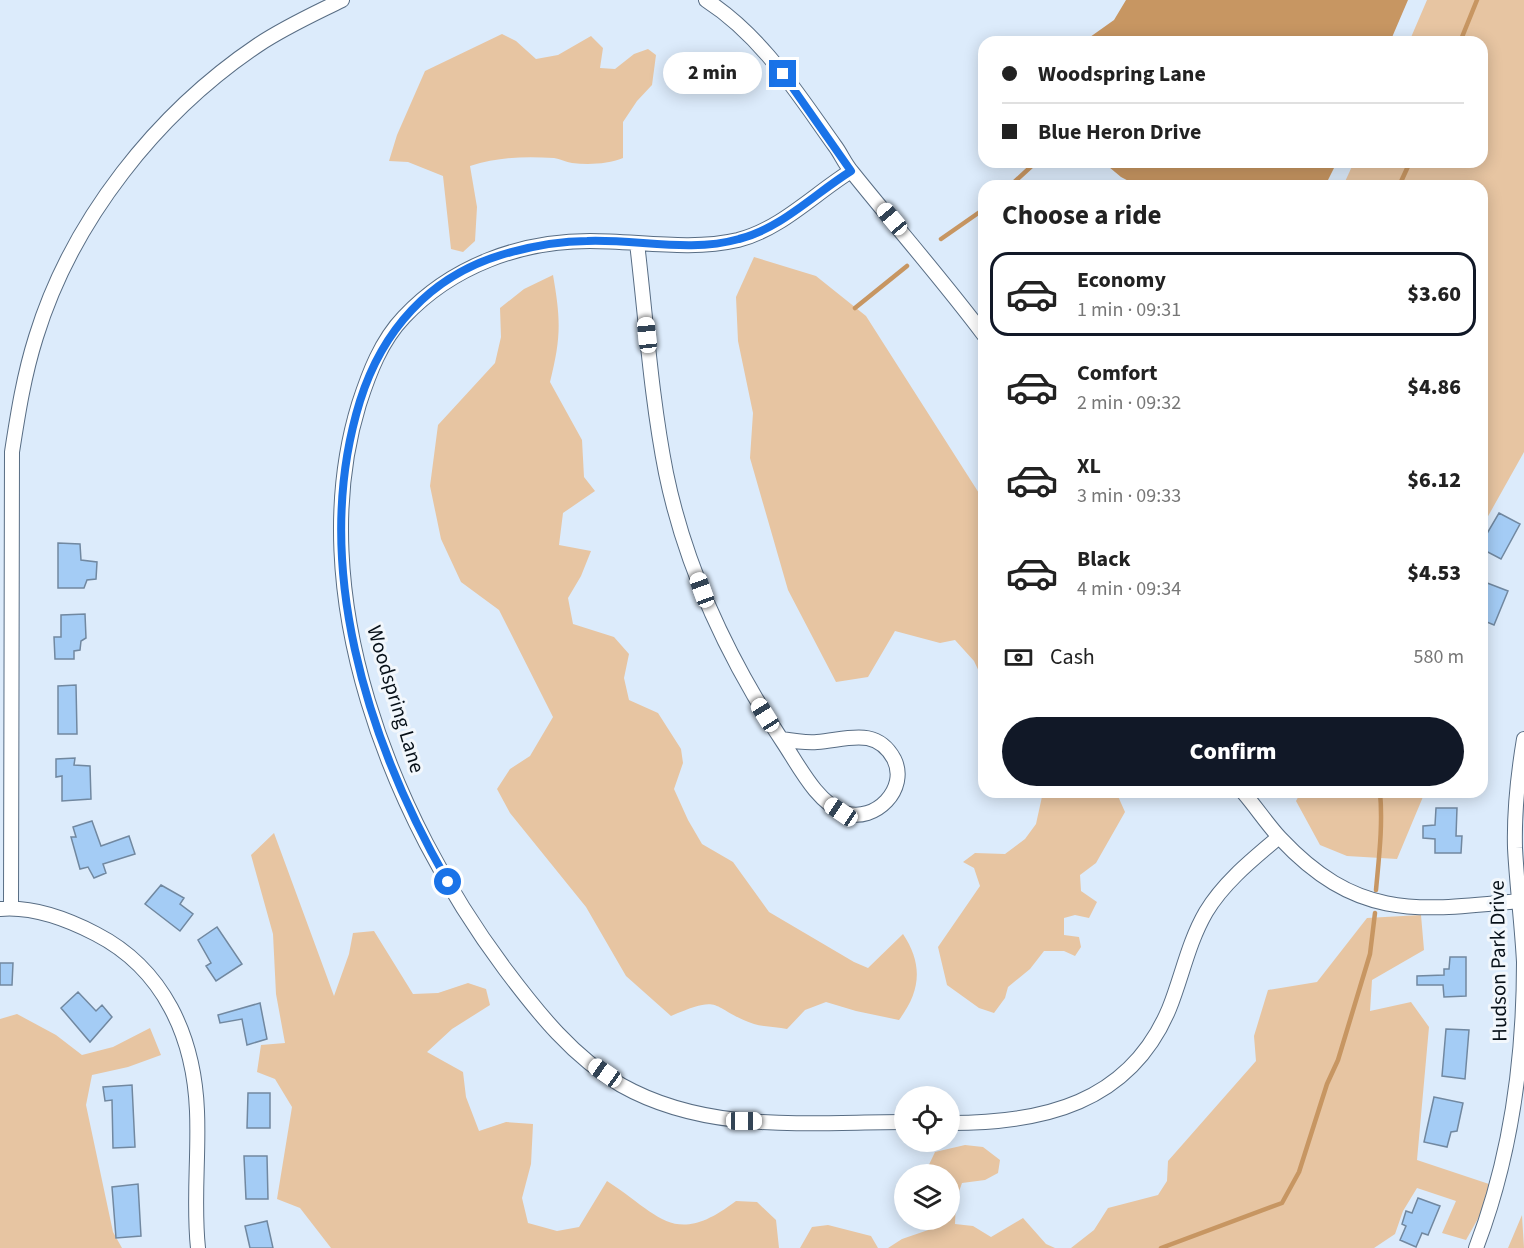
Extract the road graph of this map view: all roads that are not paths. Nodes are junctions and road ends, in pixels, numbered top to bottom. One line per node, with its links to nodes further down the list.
1 (342, 0): 6 (street)
2 (706, 0): 3 (street)
3 (851, 171): 4 (street, Woodspring Lane); 5 (street)
4 (637, 243): 7 (street); 13 (street, Woodspring Lane)
5 (978, 327)
6 (5, 551): 12 (street)
7 (781, 739): 7 (street)
8 (1524, 739): 11 (street, Hudson Park Drive)
9 (1248, 798): 10 (street)
10 (1279, 837): 11 (street); 14 (street)
11 (1520, 901): 16 (street, Hudson Park Drive)
12 (5, 908): 15 (street)
13 (894, 1122)
14 (960, 1123)
15 (198, 1248)
16 (1476, 1248)

